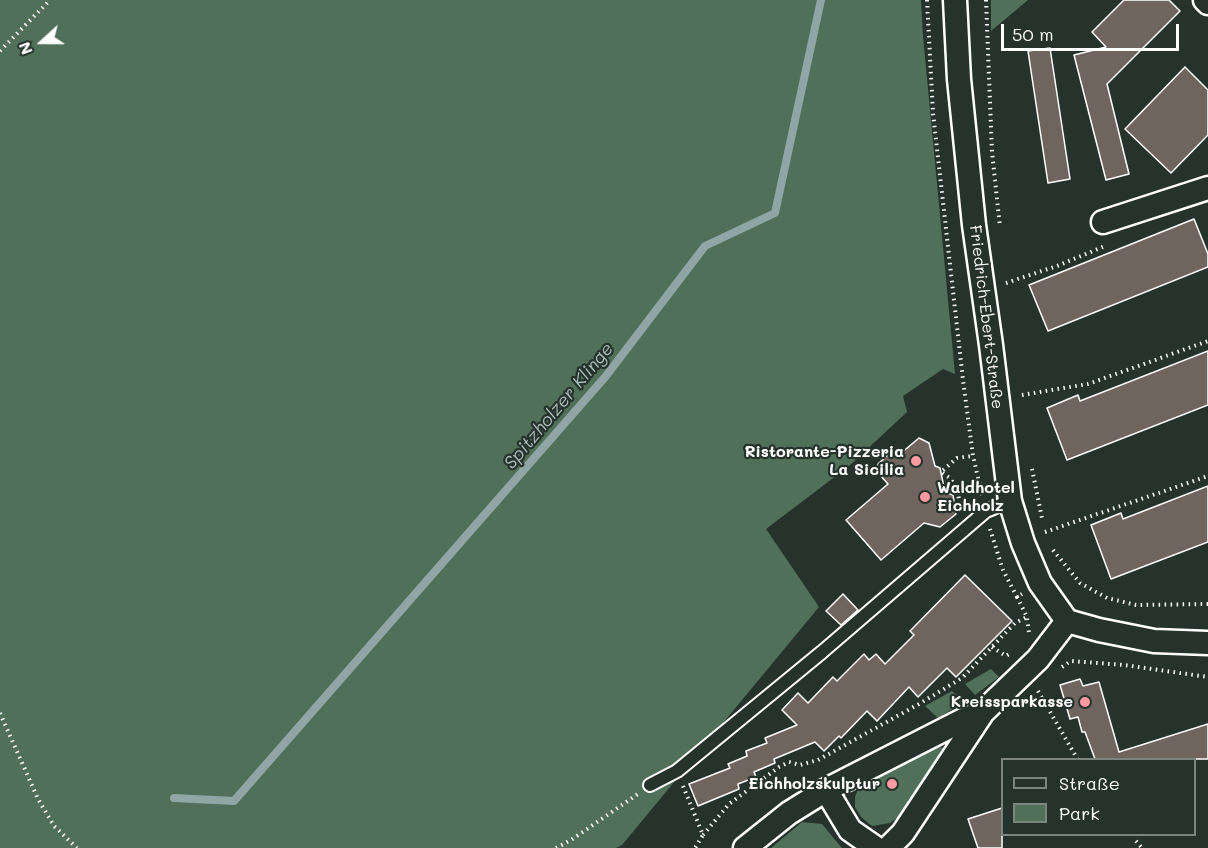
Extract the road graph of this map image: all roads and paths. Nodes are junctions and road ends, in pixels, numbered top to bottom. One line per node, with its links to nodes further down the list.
1 (50, 0): 5 (path)
2 (927, 0): 14 (path)
3 (955, 0): 17 (street, Friedrich-Ebert-Straße)
4 (986, 0): 8 (path)
5 (0, 51)
6 (1208, 188): 7 (street)
7 (1106, 221): 10 (path)
8 (1001, 236)
9 (1005, 271): 10 (path)
10 (1006, 283): 11 (path)
11 (1007, 294)
12 (1208, 341): 13 (path)
13 (1023, 406)
14 (973, 456): 18 (path); 19 (path)
15 (1030, 460): 16 (path)
16 (1208, 476)
17 (1010, 501): 18 (lane); 24 (street, Friedrich-Ebert-Straße)
18 (986, 511): 19 (lane)
19 (964, 530): 35 (lane)
20 (1050, 543): 22 (path)
21 (1017, 597): 23 (path)
22 (1208, 604)
23 (1027, 617): 25 (path); 27 (path)
24 (1067, 621): 26 (street); 32 (street)
25 (1028, 639)
26 (1208, 643)
27 (992, 647): 28 (path); 38 (path)
28 (1012, 653)
29 (1071, 661): 30 (path)
30 (1208, 677)
31 (1035, 686): 34 (path)
32 (983, 712): 37 (street); 45 (street)
33 (0, 713): 40 (path)
34 (1077, 758)
35 (676, 771): 36 (lane); 38 (path)
36 (650, 785): 41 (path)
37 (826, 790): 43 (street); 44 (street)
38 (703, 834): 42 (path)
39 (1136, 841): 46 (path)
40 (77, 848)
41 (556, 848)
42 (695, 848)
43 (745, 848)
44 (876, 848)
45 (888, 848)
46 (1142, 848)

